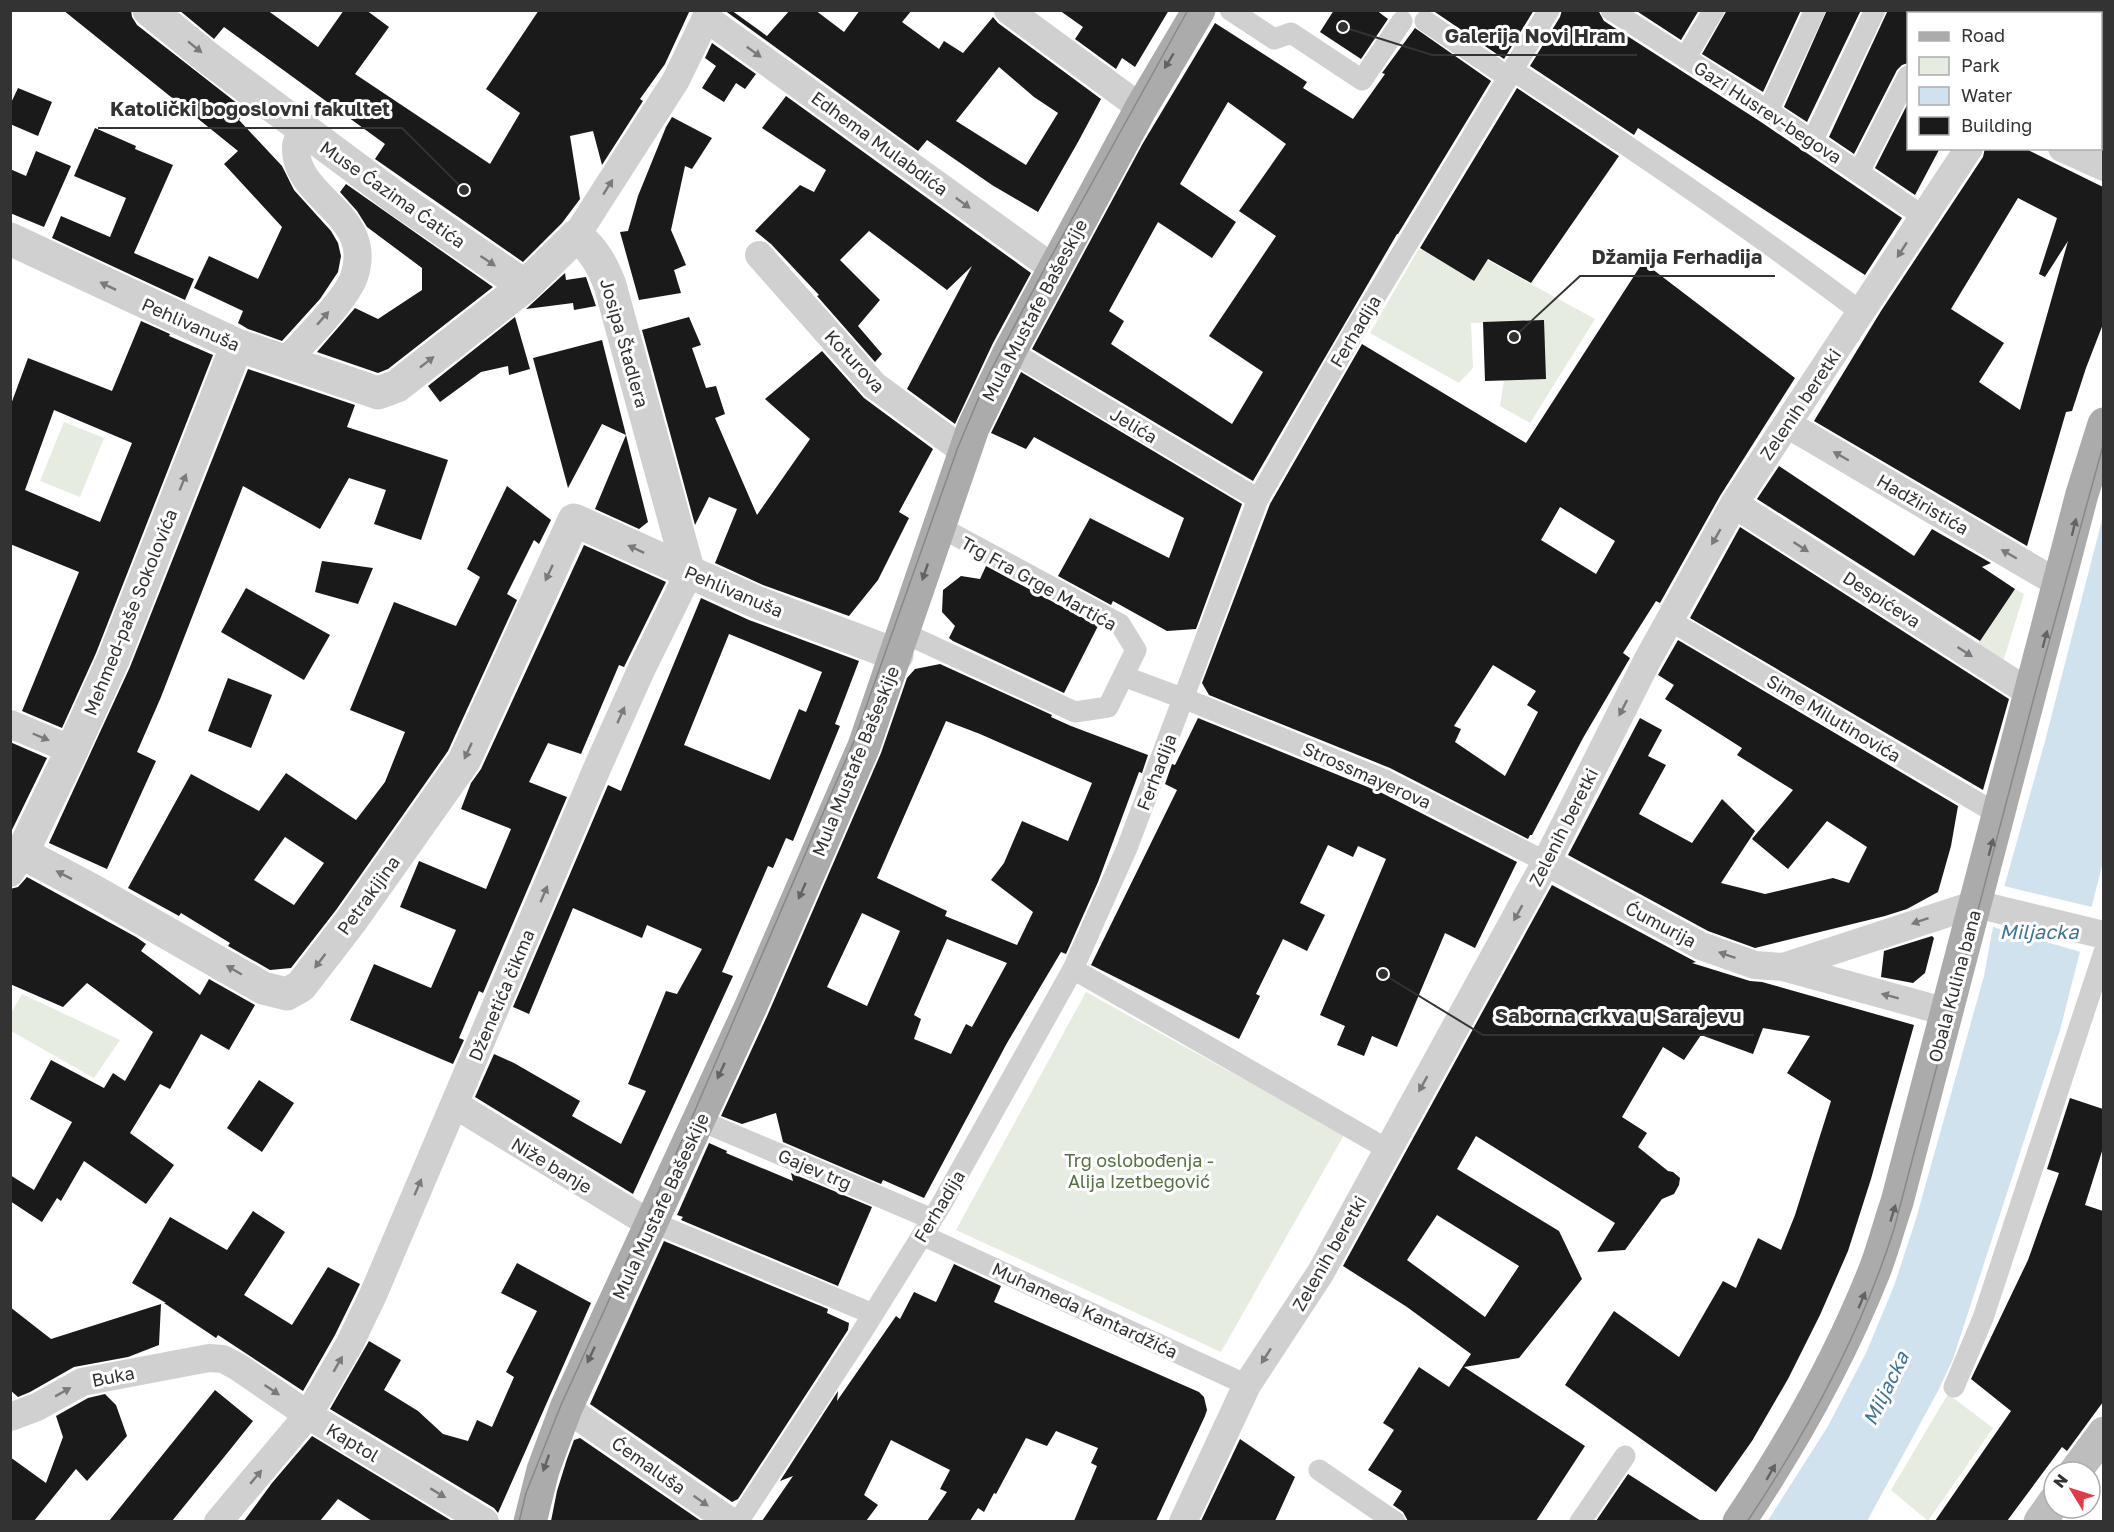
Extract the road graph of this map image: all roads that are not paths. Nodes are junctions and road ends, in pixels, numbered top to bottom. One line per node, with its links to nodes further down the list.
1 (149, 10): 19 (street, Muse Ćazima Ćatića, one-way to 19)
2 (1008, 10): 17 (street)
3 (1199, 10): 17 (main road, Mula Mustafe Bašeskije, one-way to 17)
4 (1230, 10): 13 (street)
5 (1549, 10): 15 (street, Ferhadija)
6 (1611, 10): 14 (street, Gazi Husrev-begova)
7 (1714, 10): 14 (street)
8 (1815, 10): 18 (street)
9 (1875, 10): 20 (street)
10 (1933, 10): 11 (street)
11 (1941, 12)
12 (707, 14): 26 (street, one-way to 12); 29 (street, Edhema Mulabdića, one-way to 29)
13 (1408, 17): 15 (street)
14 (1685, 58): 18 (street, Gazi Husrev-begova)
15 (1510, 74): 31 (street); 38 (street, Ferhadija)
16 (1907, 78): 24 (street)
17 (1141, 108): 29 (main road, Mula Mustafe Bašeskije)
18 (1768, 111): 20 (street, Gazi Husrev-begova)
19 (304, 130): 30 (street, Muse Ćazima Ćatića, one-way to 30); 34 (street, one-way to 19)
20 (1812, 141): 24 (street, Gazi Husrev-begova)
21 (1968, 150): 25 (street, Zelenih beretki)
22 (2066, 150): 23 (street)
23 (2103, 167)
24 (1859, 172): 25 (street, Gazi Husrev-begova)
25 (1924, 217): 31 (street, Zelenih beretki, one-way to 31)
26 (576, 236): 30 (street); 42 (street, Josipa Štadlera)
27 (10, 239): 32 (street, Pehlivanuša, one-way to 27)
28 (759, 255): 37 (street, Koturova)
29 (1054, 270): 33 (main road, Mula Mustafe Bašeskije)
30 (525, 286): 34 (street, Pehlivanuša, one-way to 30)
31 (1861, 312): 35 (street, Zelenih beretki)
32 (237, 345): 34 (street, Pehlivanuša); 50 (street, Mehmed-paše Sokolovića, one-way to 32)
33 (1010, 351): 37 (main road, Mula Mustafe Bašeskije); 38 (street, Jelića)
34 (285, 362)
35 (1787, 424): 39 (street, Zelenih beretki); 43 (street, Hadžiristića, one-way to 35)
36 (2103, 424): 43 (main road, Obala Kulina bana, one-way to 36)
37 (965, 452): 41 (main road, Mula Mustafe Bašeskije)
38 (1258, 500): 48 (street, Ferhadija)
39 (1734, 504): 44 (street, Zelenih beretki, one-way to 44); 47 (street, Despićeva, one-way to 47)
40 (574, 520): 42 (street, Pehlivanuša, one-way to 40); 53 (street, Petrakijina, one-way to 53)
41 (940, 527): 45 (main road, Mula Mustafe Bašeskije, one-way to 45); 46 (street, Trg Fra Grge Martića)
42 (689, 573): 45 (street, Pehlivanuša); 59 (street, Dženetića čikma, one-way to 42)
43 (2059, 584): 47 (main road, Obala Kulina bana, one-way to 43)
44 (1669, 620): 51 (street, Sime Milutinovića); 52 (street, Zelenih beretki, one-way to 52)
45 (900, 644): 46 (street, Trg Fra Grge Martića); 60 (main road, Mula Mustafe Bašeskije, one-way to 60)
46 (1123, 676): 48 (street)
47 (2030, 693): 51 (main road, Obala Kulina bana)
48 (1184, 698): 52 (street, Strossmayerova); 57 (street, Ferhadija)
49 (10, 724): 50 (street, one-way to 50)
50 (72, 750): 53 (street, Mehmed-paše Sokolovića)
51 (1999, 816): 54 (main road, Obala Kulina bana, one-way to 51)
52 (1546, 862): 56 (street, Ćumurija, one-way to 52); 61 (street, Zelenih beretki, one-way to 61)
53 (16, 863)
54 (1987, 906): 55 (street); 56 (street, Ćumurija, one-way to 56); 58 (main road, Obala Kulina bana)
55 (2098, 939): 67 (street)
56 (1783, 967): 58 (street, Ćumurija, one-way to 56)
57 (1073, 969): 61 (street); 63 (street, Ferhadija)
58 (1947, 1012): 83 (main road, Obala Kulina bana, one-way to 58)
59 (454, 1104): 62 (street, Niže banje); 69 (street, Dženetića čikma, one-way to 59)
60 (699, 1120): 62 (main road, Mula Mustafe Bašeskije); 63 (street, Gajev trg)
61 (1387, 1149): 66 (street, Zelenih beretki, one-way to 66)
62 (652, 1222): 64 (street); 68 (main road, Mula Mustafe Bašeskije, one-way to 68)
63 (927, 1227): 64 (street, Ferhadija); 66 (street, Muhameda Kantardžića)
64 (873, 1314): 79 (street, Ferhadija)
65 (223, 1359): 69 (street, Kaptol, one-way to 69); 70 (street, Buka, one-way to 65)
66 (1247, 1385): 80 (street, Zelenih beretki)
67 (1954, 1387)
68 (567, 1408): 77 (main road, Mula Mustafe Bašeskije, one-way to 77); 78 (street, Ćemaluša, one-way to 78)
69 (308, 1415): 75 (street, Dženetića čikma, one-way to 69); 76 (street, Kaptol, one-way to 76)
70 (10, 1417)
71 (2103, 1433): 73 (main road)
72 (1625, 1456): 82 (street)
73 (2084, 1460)
74 (1319, 1470): 81 (street)
75 (218, 1521)
76 (485, 1521)
77 (530, 1521)
78 (731, 1521)
79 (738, 1521)
80 (1183, 1521)
81 (1395, 1521)
82 (1580, 1521)
83 (1739, 1521)

